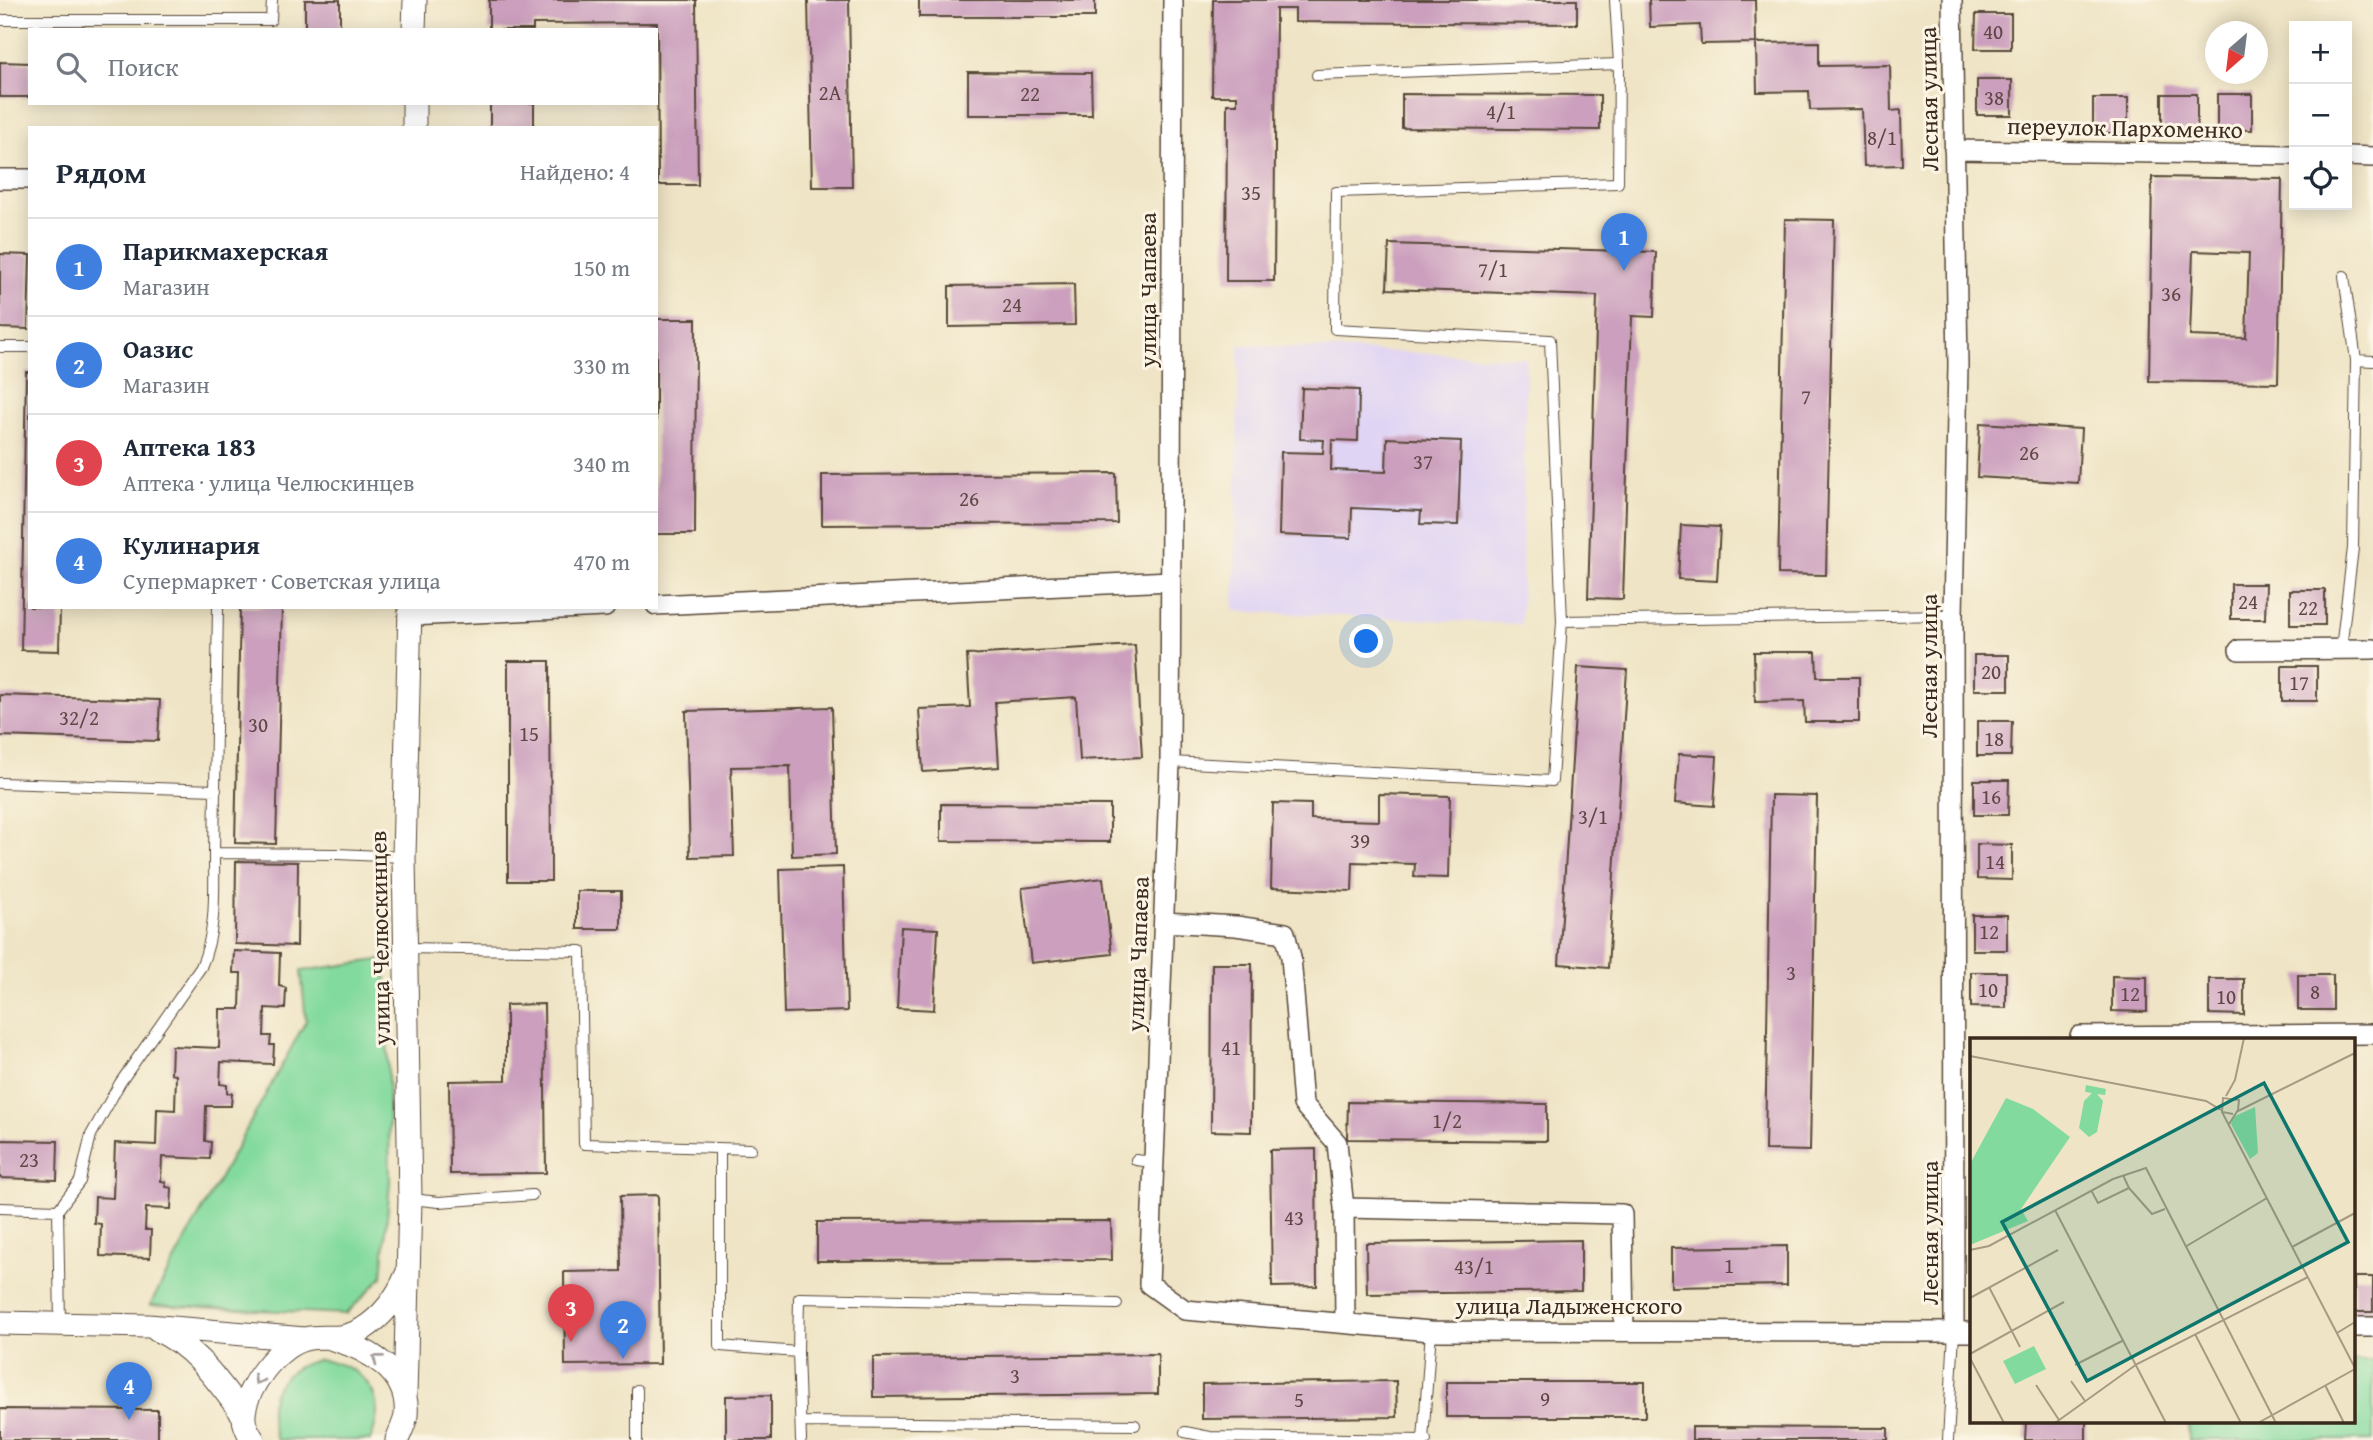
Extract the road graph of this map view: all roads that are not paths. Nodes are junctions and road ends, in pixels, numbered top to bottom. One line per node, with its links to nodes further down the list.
1 (272, 0): 6 (lane)
2 (415, 0): 7 (street)
3 (1173, 0): 23 (street, улица Чапаева)
4 (1615, 0): 8 (lane)
5 (1952, 0): 12 (street, Лесная улица)
6 (0, 20)
7 (415, 28)
8 (1619, 65): 9 (lane); 29 (lane)
9 (1317, 75)
10 (414, 105): 11 (street)
11 (414, 126)
12 (1954, 150): 13 (street, переулок Пархоменко); 28 (street, Лесная улица)
13 (2289, 155)
14 (2352, 156): 15 (street)
15 (2373, 157)
16 (0, 179): 17 (street)
17 (28, 179)
18 (2344, 276): 21 (lane)
19 (0, 347): 20 (lane)
20 (28, 347)
21 (2356, 360): 22 (lane); 30 (lane)
22 (2373, 361)
23 (1171, 581): 24 (street); 33 (street, улица Чапаева)
24 (658, 605)
25 (218, 609): 35 (lane)
26 (527, 609): 27 (street)
27 (410, 612): 37 (street, улица Челюскинцев)
28 (1953, 615): 29 (lane); 58 (street, Лесная улица)
29 (1562, 621): 33 (lane)
30 (2341, 649): 31 (street); 32 (street)
31 (2373, 649)
32 (2239, 650)
33 (1170, 762): 38 (street, улица Чапаева)
34 (0, 783): 35 (lane)
35 (216, 790): 36 (lane)
36 (214, 853): 37 (lane); 48 (lane)
37 (404, 857): 39 (street, улица Челюскинцев)
38 (1164, 922): 47 (street); 51 (street, улица Чапаева)
39 (406, 948): 42 (lane); 45 (street, улица Челюскинцев)
40 (2373, 1034): 41 (street)
41 (2080, 1036)
42 (720, 1148): 43 (lane); 61 (lane)
43 (751, 1150)
44 (532, 1195): 45 (lane)
45 (410, 1199): 49 (street, улица Челюскинцев)
46 (0, 1208): 48 (lane)
47 (1344, 1208): 53 (street); 57 (street)
48 (58, 1210): 54 (lane)
49 (409, 1268): 60 (street); 63 (street, улица Челюскинцев)
50 (1117, 1304): 61 (lane)
51 (1185, 1310): 53 (street, улица Ладыженского)
52 (0, 1323): 54 (street)
53 (1345, 1323): 56 (street, улица Ладыженского)
54 (60, 1324): 55 (street)
55 (148, 1326): 59 (street); 66 (street)
56 (1431, 1331): 57 (street, улица Ладыженского); 72 (lane)
57 (1624, 1331): 58 (street, улица Ладыженского)
58 (1963, 1332): 73 (lane)
59 (305, 1339): 60 (street); 66 (street, one-way to 66)
60 (333, 1339): 63 (street, one-way to 60)
61 (798, 1352): 64 (lane)
62 (637, 1390): 70 (lane)
63 (406, 1407): 68 (street); 69 (street)
64 (801, 1422): 65 (lane); 71 (lane)
65 (1135, 1425)
66 (248, 1432)
67 (1185, 1432): 72 (lane)
68 (397, 1440)
69 (417, 1440)
70 (637, 1440)
71 (801, 1440)
72 (1425, 1440)
73 (1948, 1440)

